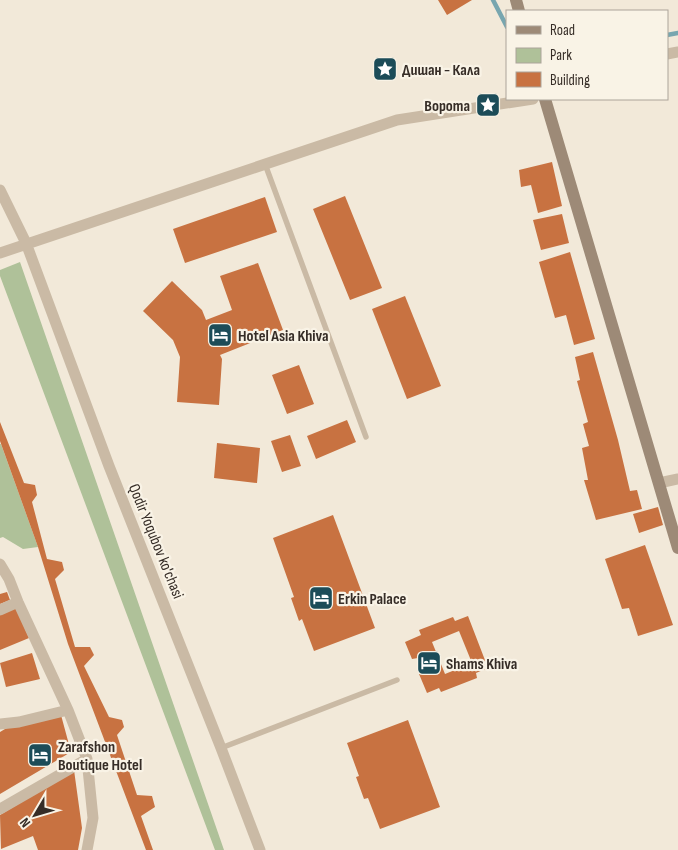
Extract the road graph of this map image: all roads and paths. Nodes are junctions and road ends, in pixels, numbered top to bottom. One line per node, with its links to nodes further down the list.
1 (527, 100): 3 (street)
2 (544, 100): 9 (main road)
3 (265, 164): 5 (street); 7 (lane)
4 (0, 190): 5 (street, Qodir Yoqubov ko'chasi)
5 (26, 243): 6 (street); 17 (street, Qodir Yoqubov ko'chasi)
6 (0, 253)
7 (366, 437)
8 (678, 480): 9 (street)
9 (658, 483): 10 (main road)
10 (678, 548)
11 (0, 564): 12 (street)
12 (18, 602): 13 (street); 15 (street)
13 (0, 610)
14 (397, 680): 17 (lane)
15 (68, 710): 16 (street); 18 (street)
16 (0, 724)
17 (221, 748): 21 (street, Qodir Yoqubov ko'chasi)
18 (87, 759): 19 (street); 20 (street)
19 (0, 809)
20 (87, 850)
21 (260, 850)

